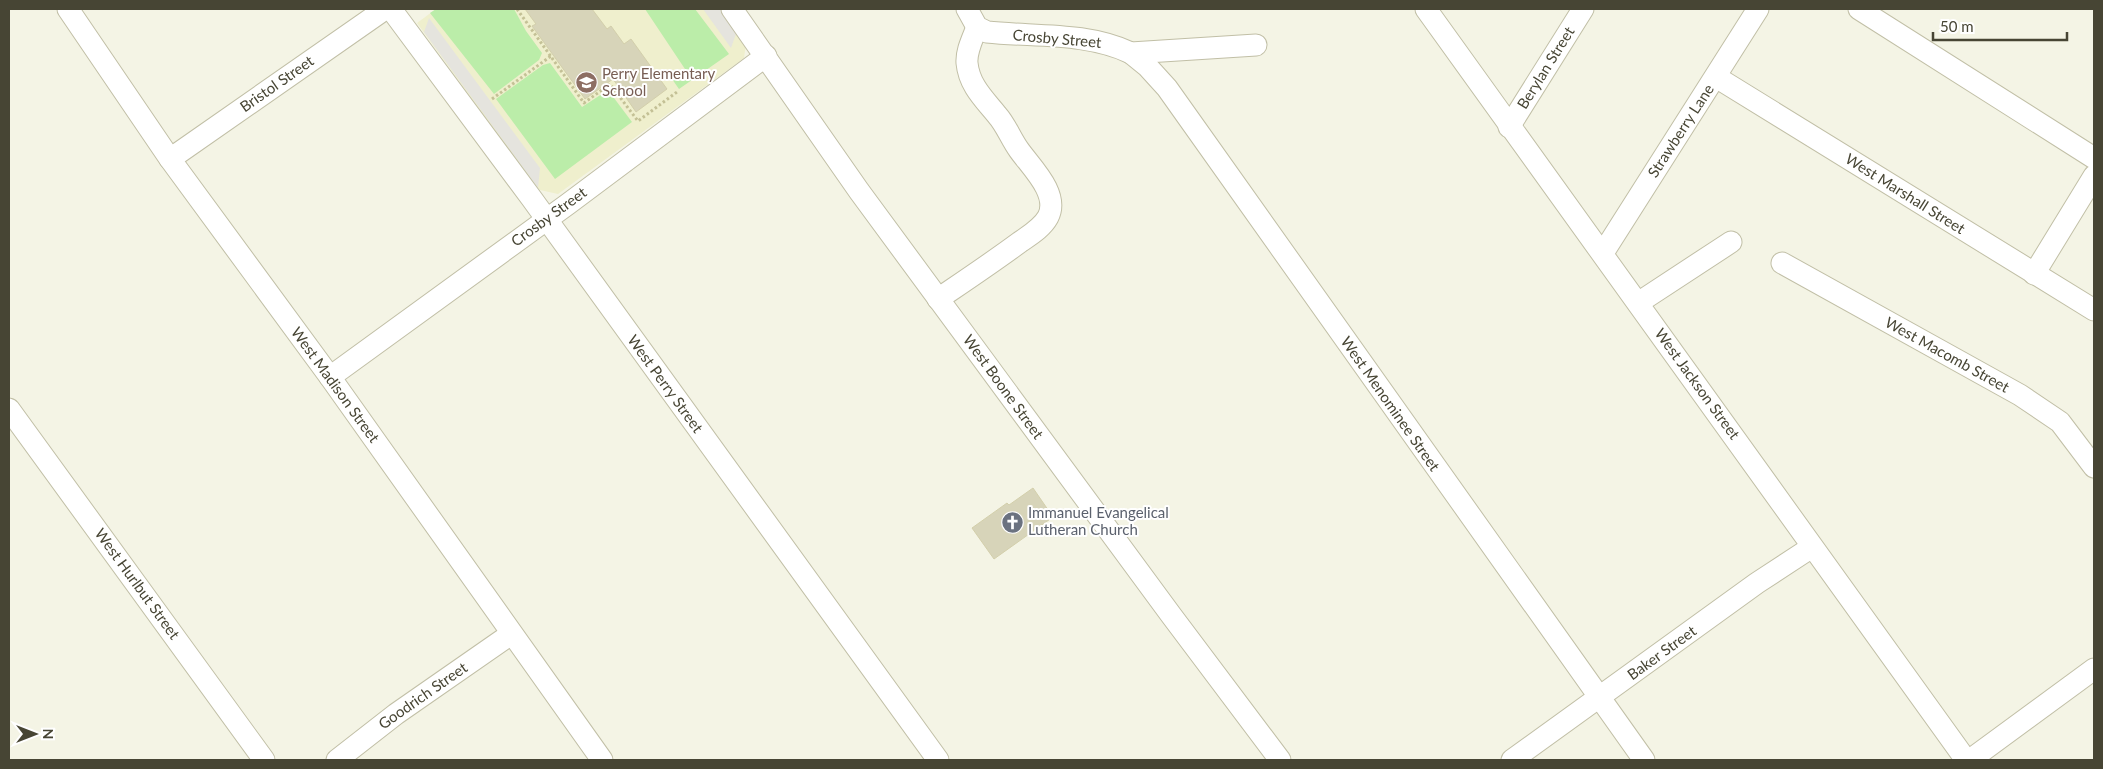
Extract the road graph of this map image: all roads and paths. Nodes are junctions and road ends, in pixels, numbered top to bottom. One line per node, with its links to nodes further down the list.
1 (68, 9): 20 (street, West Madison Street)
2 (385, 9): 20 (street, Bristol Street)
3 (391, 9): 22 (street, West Perry Street)
4 (517, 9): 13 (path)
5 (732, 9): 14 (street, West Boone Street)
6 (1426, 9): 18 (street, West Jackson Street)
7 (1583, 9): 18 (street, Berylan Street)
8 (1758, 9): 15 (street, Strawberry Lane)
9 (1859, 9): 19 (street)
10 (972, 18): 12 (street, Crosby Street); 27 (street)
11 (1256, 44): 12 (street, Crosby Street)
12 (1131, 53): 36 (street, West Menominee Street)
13 (550, 56): 16 (path); 17 (path)
14 (766, 56): 22 (street, Crosby Street); 27 (street, West Boone Street)
15 (1716, 77): 24 (street, Strawberry Lane); 26 (street, West Marshall Street)
16 (678, 92)
17 (492, 99)
18 (1509, 126): 24 (street, West Jackson Street)
19 (2094, 158)
20 (170, 160): 30 (street, West Madison Street)
21 (2094, 176): 26 (street)
22 (546, 219): 30 (street, Crosby Street); 40 (street, West Perry Street)
23 (1731, 242): 28 (street)
24 (1603, 253): 28 (street, West Jackson Street)
25 (1782, 263): 32 (street, West Macomb Street)
26 (2034, 274): 29 (street, West Marshall Street)
27 (938, 299): 41 (street, West Boone Street)
28 (1638, 303): 33 (street, West Jackson Street)
29 (2094, 310)
30 (330, 377): 34 (street, West Madison Street)
31 (9, 409): 37 (street, West Hurlbut Street)
32 (2094, 467)
33 (1812, 547): 36 (street, Baker Street); 44 (street, West Jackson Street)
34 (511, 634): 38 (street, Goodrich Street); 39 (street, West Madison Street)
35 (2094, 669): 44 (street)
36 (1599, 699): 42 (street, Baker Street); 43 (street, West Menominee Street)
37 (264, 760)
38 (337, 760)
39 (602, 760)
40 (938, 760)
41 (1280, 760)
42 (1512, 760)
43 (1644, 760)
44 (1968, 760)

